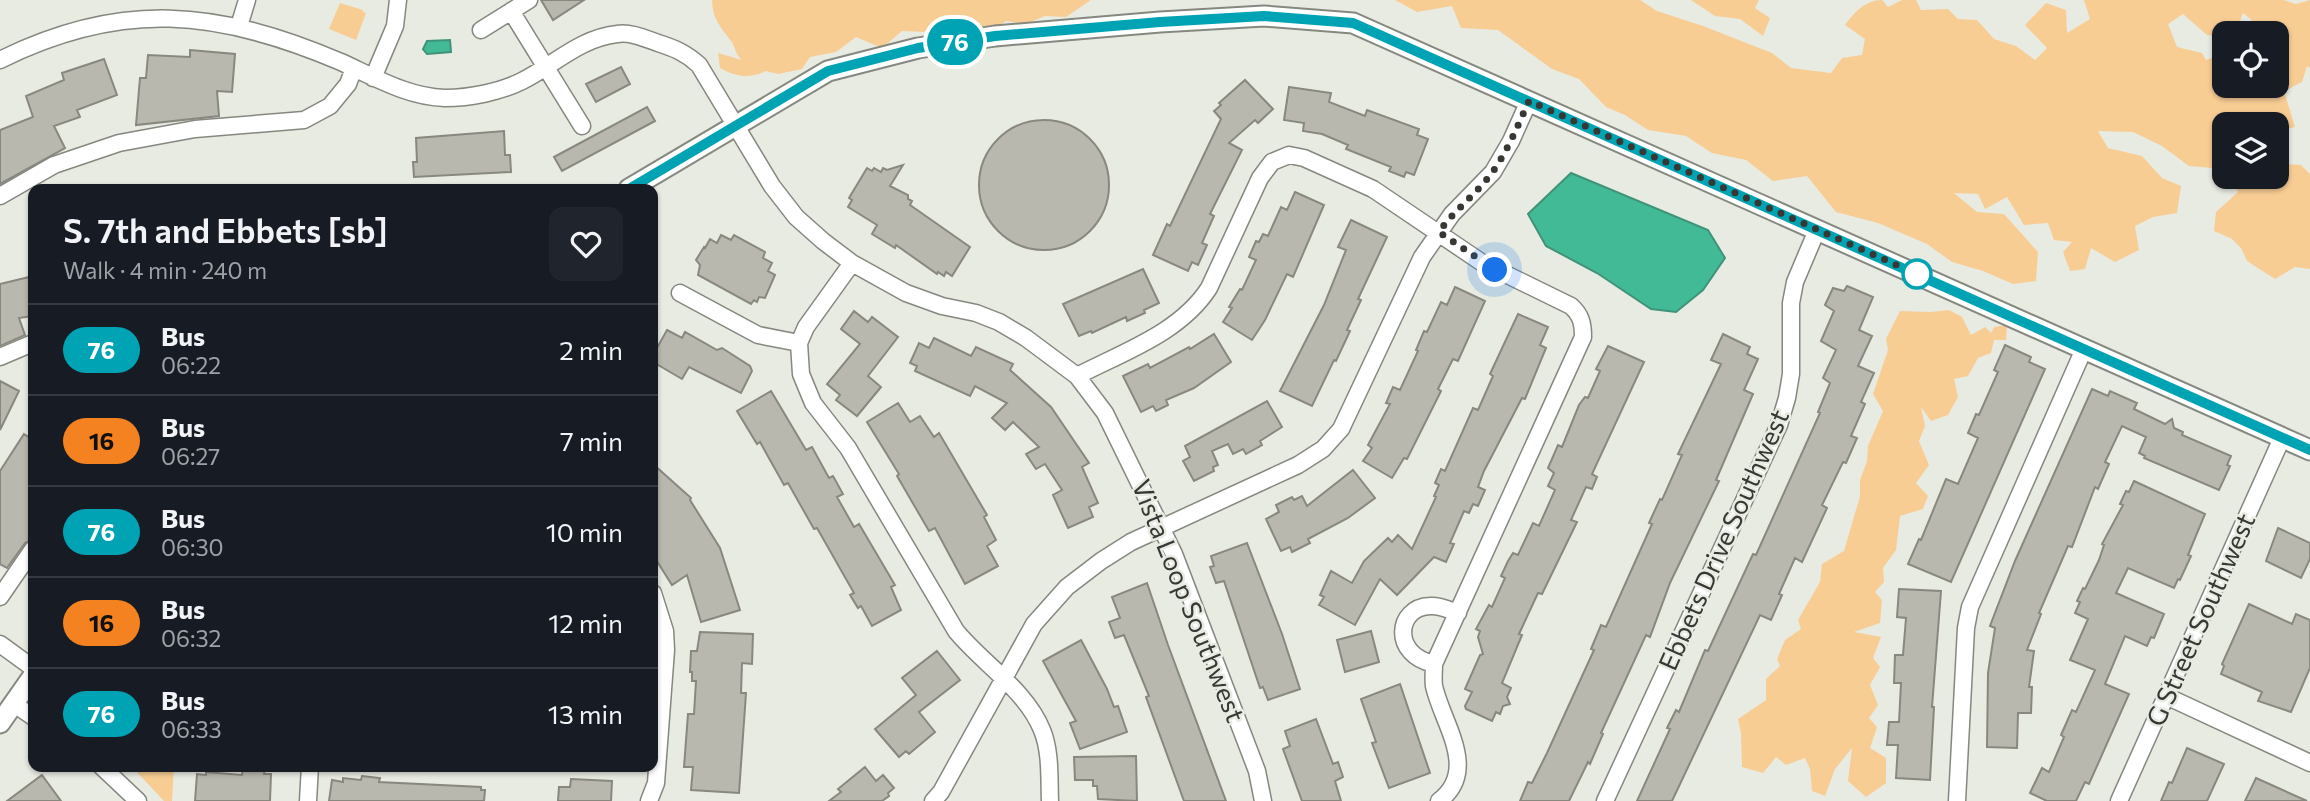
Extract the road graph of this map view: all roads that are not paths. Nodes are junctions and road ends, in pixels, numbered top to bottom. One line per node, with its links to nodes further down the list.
1 (247, 0): 5 (street)
2 (398, 0): 10 (street)
3 (529, 0): 4 (street)
4 (511, 11): 6 (street); 8 (street)
5 (240, 23): 7 (street, Vista Loop Southwest); 9 (street, Vista Loop Southwest)
6 (481, 30)
7 (0, 61)
8 (545, 67): 10 (street, Vista Loop Southwest); 12 (street, Vista Loop Southwest); 13 (street)
9 (354, 68): 10 (street, Vista Loop Southwest); 15 (street)
10 (373, 78)
11 (1529, 101): 12 (street); 16 (street); 17 (street)
12 (734, 125): 14 (street); 18 (street, Vista Loop Southwest)
13 (582, 126)
14 (637, 184)
15 (0, 196)
16 (1817, 230): 22 (street); 53 (street, Ebbets Drive Southwest)
17 (1439, 232): 24 (street); 27 (street); 31 (street)
18 (852, 263): 20 (street); 24 (street, Vista Loop Southwest)
19 (680, 293): 20 (street)
20 (799, 343): 35 (street)
21 (28, 345): 23 (street)
22 (2084, 349): 25 (street); 54 (street)
23 (0, 357)
24 (1077, 376): 27 (street, Vista Loop Southwest)
25 (2282, 438): 26 (street); 37 (street, G Street Southwest)
26 (2310, 450)
27 (1162, 527): 35 (street); 51 (street, Vista Loop Southwest)
28 (28, 556): 29 (street)
29 (0, 597)
30 (658, 609): 41 (street)
31 (1458, 613): 34 (street); 34 (street)
32 (0, 644): 33 (street)
33 (28, 664)
34 (1434, 664): 52 (street)
35 (1003, 679): 49 (street); 50 (street)
36 (28, 683): 38 (street)
37 (2166, 696): 42 (street); 55 (street, G Street Southwest)
38 (14, 704): 39 (street); 40 (street)
39 (28, 714)
40 (0, 723)
41 (658, 756)
42 (2310, 763)
43 (107, 772): 46 (street)
44 (310, 772): 47 (street)
45 (657, 772): 48 (street)
46 (138, 801)
47 (308, 801)
48 (649, 801)
49 (933, 801)
50 (1049, 801)
51 (1263, 801)
52 (1439, 801)
53 (1605, 801)
54 (1957, 801)
55 (2119, 801)

